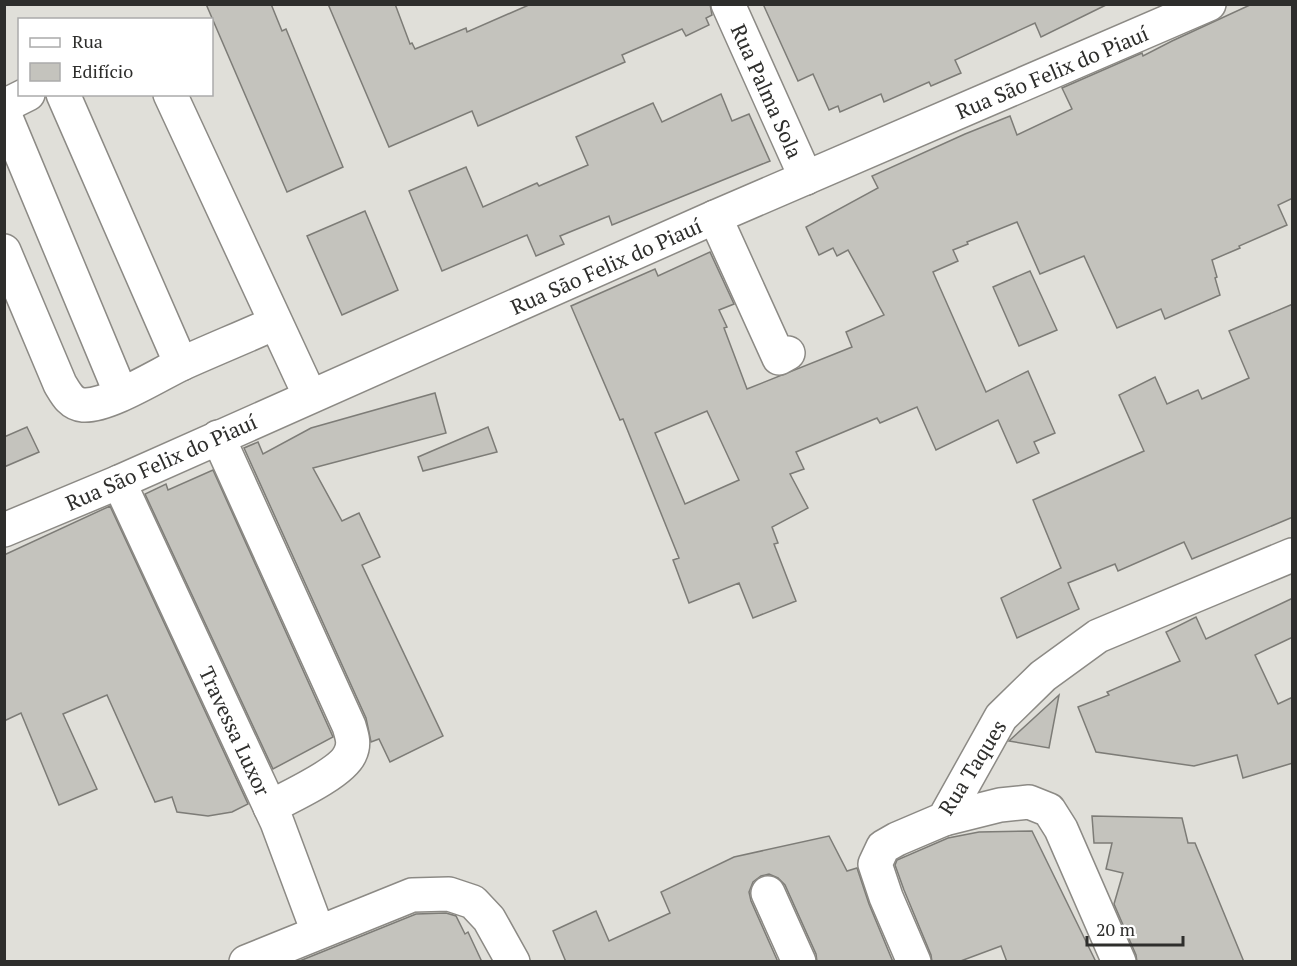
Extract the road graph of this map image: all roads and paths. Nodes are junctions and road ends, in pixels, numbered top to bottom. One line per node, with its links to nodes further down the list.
1 (728, 4): 8 (street, Rua Palma Sola)
2 (1209, 4): 8 (street, Rua São Felix do Piauí)
3 (24, 96): 6 (street)
4 (64, 96): 13 (street)
5 (171, 96): 11 (street)
6 (4, 106)
7 (4, 113): 14 (street)
8 (806, 178): 9 (street, Rua São Felix do Piauí)
9 (715, 217): 12 (street); 15 (street, Rua São Felix do Piauí)
10 (4, 251): 14 (street)
11 (275, 323): 13 (street); 15 (street)
12 (788, 353)
13 (181, 364): 14 (street)
14 (121, 394)
15 (310, 396): 16 (street, Rua São Felix do Piauí)
16 (218, 437): 17 (street, Rua São Felix do Piauí); 20 (street, Travessa Luxor)
17 (118, 482): 18 (street, Rua São Felix do Piauí); 20 (street, Travessa Luxor)
18 (4, 530)
19 (1293, 555): 21 (street, Rua Taques)
20 (270, 807): 23 (street)
21 (944, 819): 27 (street, Rua Taques); 28 (street)
22 (768, 893): 26 (street)
23 (318, 932): 24 (street); 25 (street)
24 (246, 961)
25 (513, 962)
26 (799, 962)
27 (914, 962)
28 (1119, 962)

